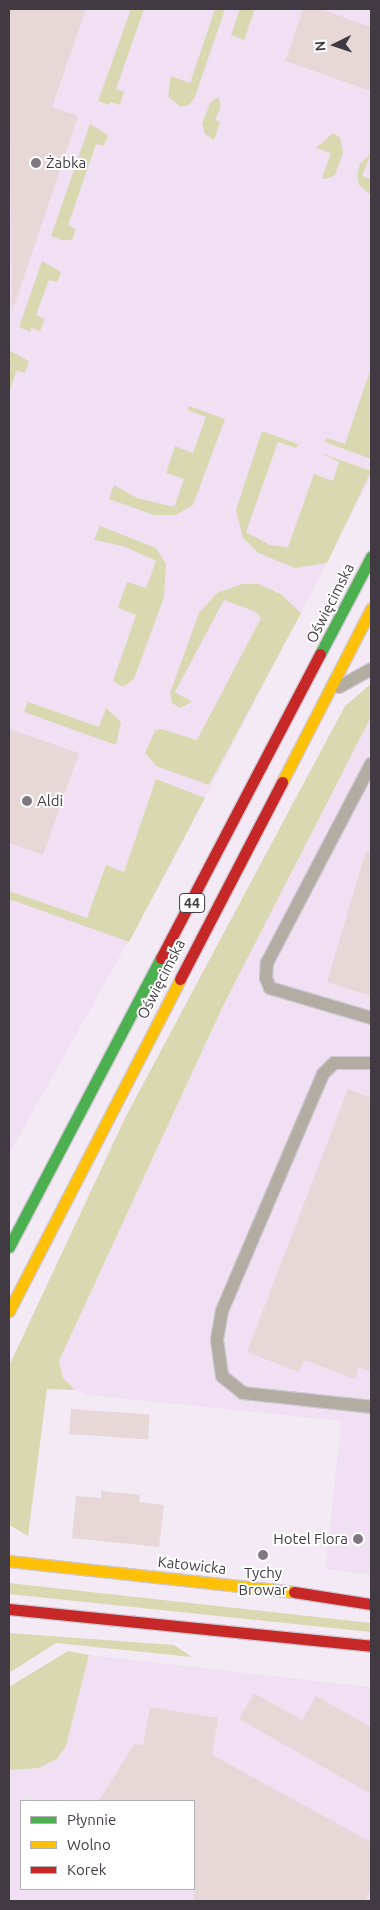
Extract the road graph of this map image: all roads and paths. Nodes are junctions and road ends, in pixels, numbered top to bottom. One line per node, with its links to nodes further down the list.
1 (371, 557): 8 (main road, Oświęcimska / 44)
2 (371, 609): 4 (main road, Oświęcimska / 44)
3 (371, 669): 4 (lane)
4 (326, 696): 9 (main road, Oświęcimska / 44)
5 (371, 764): 6 (lane)
6 (371, 1018)
7 (371, 1063): 10 (lane)
8 (9, 1247)
9 (9, 1311)
10 (371, 1407)
11 (9, 1552): 13 (main road)
12 (9, 1561): 13 (main road, Katowicka)
13 (25, 1563): 14 (main road, Katowicka)
14 (371, 1604)
15 (10, 1610): 16 (main road)
16 (371, 1646)

